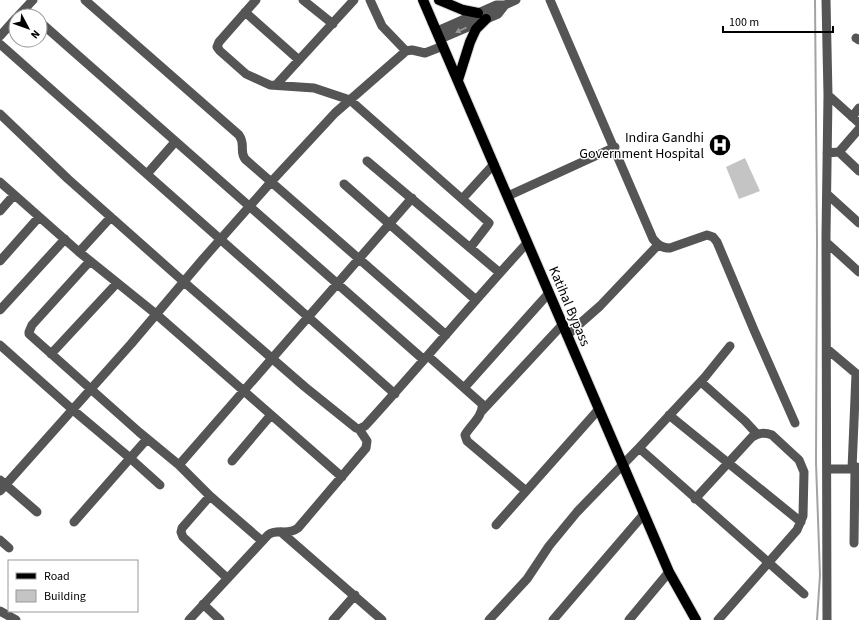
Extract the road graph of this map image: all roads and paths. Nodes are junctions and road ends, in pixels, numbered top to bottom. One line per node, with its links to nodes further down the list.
1 (33, 0): 12 (street)
2 (85, 0): 41 (street)
3 (256, 0): 13 (street)
4 (303, 0): 15 (street)
5 (354, 0): 15 (street)
6 (370, 0): 21 (street)
7 (423, 0): 19 (main road, Katihal Bypass)
8 (439, 0): 14 (main road)
9 (516, 0): 14 (street)
10 (550, 0): 33 (street)
11 (826, 0): 25 (street)
12 (26, 8)
13 (245, 12): 22 (street); 24 (street)
14 (482, 16): 19 (street); 23 (main road)
15 (333, 24): 22 (street)
16 (8, 27): 18 (street)
17 (48, 29): 32 (street)
18 (0, 36)
19 (440, 38): 21 (street); 23 (main road, Katihal Bypass)
20 (0, 44): 39 (street)
21 (406, 51): 26 (street)
22 (299, 60): 24 (street)
23 (458, 80): 37 (main road, Katihal Bypass)
24 (276, 85): 26 (street)
25 (828, 95): 29 (street); 35 (street)
26 (350, 100): 41 (street); 47 (street)
27 (859, 108): 29 (street)
28 (0, 114): 51 (street)
29 (852, 116): 30 (street)
30 (859, 123)
31 (859, 129): 34 (street)
32 (175, 142): 39 (street); 48 (street)
33 (615, 147): 45 (street); 58 (street)
34 (838, 152): 35 (street); 38 (street)
35 (827, 153): 43 (street)
36 (367, 161): 46 (street)
37 (494, 164): 45 (main road, Katihal Bypass); 47 (street)
38 (859, 171)
39 (147, 174): 55 (street)
40 (0, 182): 44 (street)
41 (271, 182): 48 (street); 61 (street)
42 (344, 184): 53 (street)
43 (827, 194): 52 (street); 56 (street)
44 (14, 195): 49 (street); 50 (street)
45 (508, 196): 57 (main road, Katihal Bypass)
46 (412, 198): 53 (street); 59 (street)
47 (463, 198): 59 (street)
48 (249, 207): 55 (street); 68 (street)
49 (0, 211)
50 (39, 217): 54 (street); 63 (street)
51 (111, 217): 60 (street); 66 (street)
52 (859, 223)
53 (389, 224): 61 (street); 70 (street)
54 (65, 240): 60 (street); 71 (street)
55 (220, 240): 66 (street); 73 (street)
56 (826, 242): 65 (street); 79 (street)
57 (528, 243): 64 (street); 69 (main road, Katihal Bypass)
58 (658, 245): 76 (street); 95 (street)
59 (470, 248): 64 (street)
60 (79, 252): 62 (street)
61 (358, 259): 68 (street); 75 (street)
62 (90, 260): 67 (street); 80 (street)
63 (0, 261)
64 (500, 272): 70 (street)
65 (859, 272)
66 (184, 282): 72 (street); 81 (street)
67 (117, 283): 72 (street); 80 (street)
68 (337, 283): 73 (street); 82 (street)
69 (549, 293): 74 (main road, Katihal Bypass); 85 (street)
70 (476, 300): 75 (street)
71 (0, 310)
72 (156, 314): 86 (street); 87 (street)
73 (308, 316): 81 (street); 88 (street)
74 (562, 324): 76 (main road, Katihal Bypass); 91 (street)
75 (446, 335): 82 (street)
76 (567, 335): 89 (main road, Katihal Bypass)
77 (0, 345): 90 (street)
78 (730, 346): 84 (street)
79 (827, 349): 83 (street); 105 (street)
80 (51, 354): 86 (street)
81 (272, 358): 87 (street); 96 (street)
82 (426, 358): 85 (street); 88 (street)
83 (858, 375): 94 (street)
84 (701, 382): 93 (street); 97 (street)
85 (464, 388): 91 (street)
86 (91, 389): 90 (street); 98 (street)
87 (244, 391): 92 (street); 103 (street)
88 (395, 394): 96 (street)
89 (599, 409): 102 (main road, Katihal Bypass); 110 (street)
90 (72, 410): 100 (street); 108 (street)
91 (481, 412): 110 (street)
92 (271, 415): 101 (street); 107 (street)
93 (669, 415): 99 (street); 104 (street)
94 (857, 422): 106 (street)
95 (795, 423)
96 (359, 429): 107 (street)
97 (757, 434): 104 (street); 116 (street)
98 (148, 439): 100 (street); 103 (street)
99 (639, 448): 102 (street); 112 (street)
100 (130, 458): 109 (street); 115 (street)
101 (232, 461)
102 (623, 463): 114 (main road, Katihal Bypass); 136 (street)
103 (179, 464): 111 (street)
104 (728, 464): 112 (street); 116 (street)
105 (828, 469): 106 (street); 141 (street)
106 (856, 469): 117 (street)
107 (342, 477): 119 (street)
108 (2, 485): 113 (street)
109 (160, 485)
110 (526, 491): 118 (street)
111 (210, 496): 121 (street); 126 (street)
112 (695, 499): 124 (street)
113 (37, 512)
114 (644, 514): 125 (main road, Katihal Bypass); 137 (street)
115 (74, 522)
116 (801, 522): 124 (street)
117 (857, 522): 122 (street)
118 (496, 525)
119 (281, 532): 121 (street); 128 (street)
120 (0, 540): 123 (street)
121 (262, 541): 126 (street)
122 (854, 543)
123 (9, 548)
124 (768, 563): 127 (street); 140 (street)
125 (669, 572): 138 (street); 139 (main road, Katihal Bypass)
126 (227, 578): 129 (street)
127 (804, 594)
128 (355, 595): 134 (street); 135 (street)
129 (203, 604): 132 (street); 133 (street)
130 (0, 612): 131 (street)
131 (16, 620)
132 (189, 620)
133 (220, 620)
134 (333, 620)
135 (382, 620)
136 (490, 620)
137 (553, 620)
138 (629, 620)
139 (696, 620)
140 (718, 620)
141 (827, 620)

